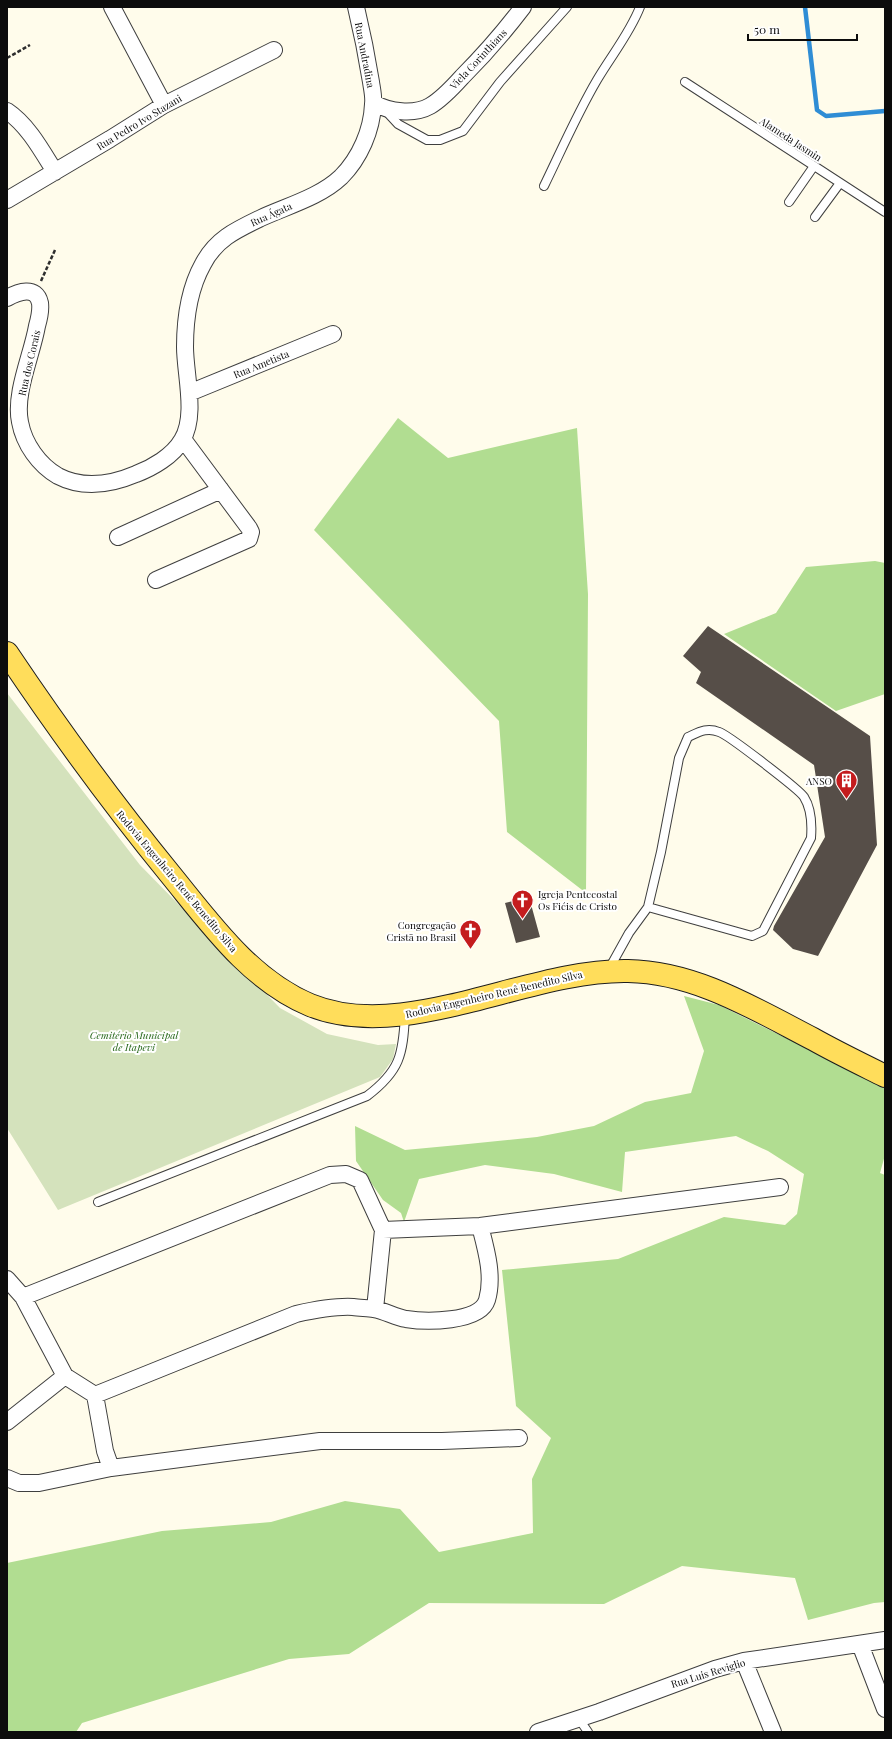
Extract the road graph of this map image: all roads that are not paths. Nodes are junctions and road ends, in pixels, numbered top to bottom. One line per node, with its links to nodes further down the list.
1 (112, 7): 8 (street)
2 (356, 7): 9 (street, Rua Andradina)
3 (523, 7): 9 (street, Viela Corinthians)
4 (567, 7): 9 (lane)
5 (640, 7): 14 (lane)
6 (274, 50): 8 (street, Rua Pedro Ivo Stazani)
7 (685, 82): 11 (lane, Alameda Jasmin)
8 (164, 105): 12 (street, Rua Pedro Ivo Stazani)
9 (379, 106): 21 (street, Rua Ágata)
10 (7, 110): 12 (street)
11 (814, 166): 13 (lane, Alameda Jasmin); 16 (lane)
12 (56, 172): 15 (street, Rua Pedro Ivo Stazani)
13 (840, 183): 17 (lane, Alameda Jasmin); 18 (lane)
14 (544, 186)
15 (7, 200)
16 (789, 202)
17 (885, 212)
18 (815, 217)
19 (7, 298): 22 (street, Rua dos Corais)
20 (333, 334): 21 (street, Rua Ametista)
21 (189, 393): 22 (street, Rua dos Corais)
22 (183, 439): 23 (street)
23 (221, 490): 24 (street); 25 (street)
24 (118, 537)
25 (156, 580)
26 (7, 653): 29 (main road, Rodovia Engenheiro Renê Benedito Silva)
27 (648, 907): 27 (lane); 28 (lane)
28 (608, 971): 29 (main road, Rodovia Engenheiro Renê Benedito Silva); 30 (main road, Rodovia Engenheiro Renê Benedito Silva)
29 (405, 1014): 32 (lane)
30 (885, 1076)
31 (780, 1186): 33 (street)
32 (98, 1202)
33 (480, 1226): 34 (street); 37 (street)
34 (383, 1230): 36 (street); 37 (street)
35 (7, 1279): 36 (street)
36 (22, 1297): 38 (street)
37 (375, 1309): 39 (street)
38 (65, 1376): 39 (street); 40 (street)
39 (95, 1395): 42 (street)
40 (7, 1422)
41 (518, 1438): 42 (street)
42 (111, 1468): 43 (street)
43 (7, 1478)
44 (885, 1640): 45 (street, Rua Luis Reviglio)
45 (860, 1644): 46 (street, Rua Luis Reviglio); 47 (street)
46 (744, 1661): 48 (street, Rua Luis Reviglio); 51 (street)
47 (885, 1709)
48 (579, 1719): 49 (street, Rua Luis Reviglio); 50 (lane)
49 (538, 1732)
50 (588, 1732)
51 (773, 1732)

